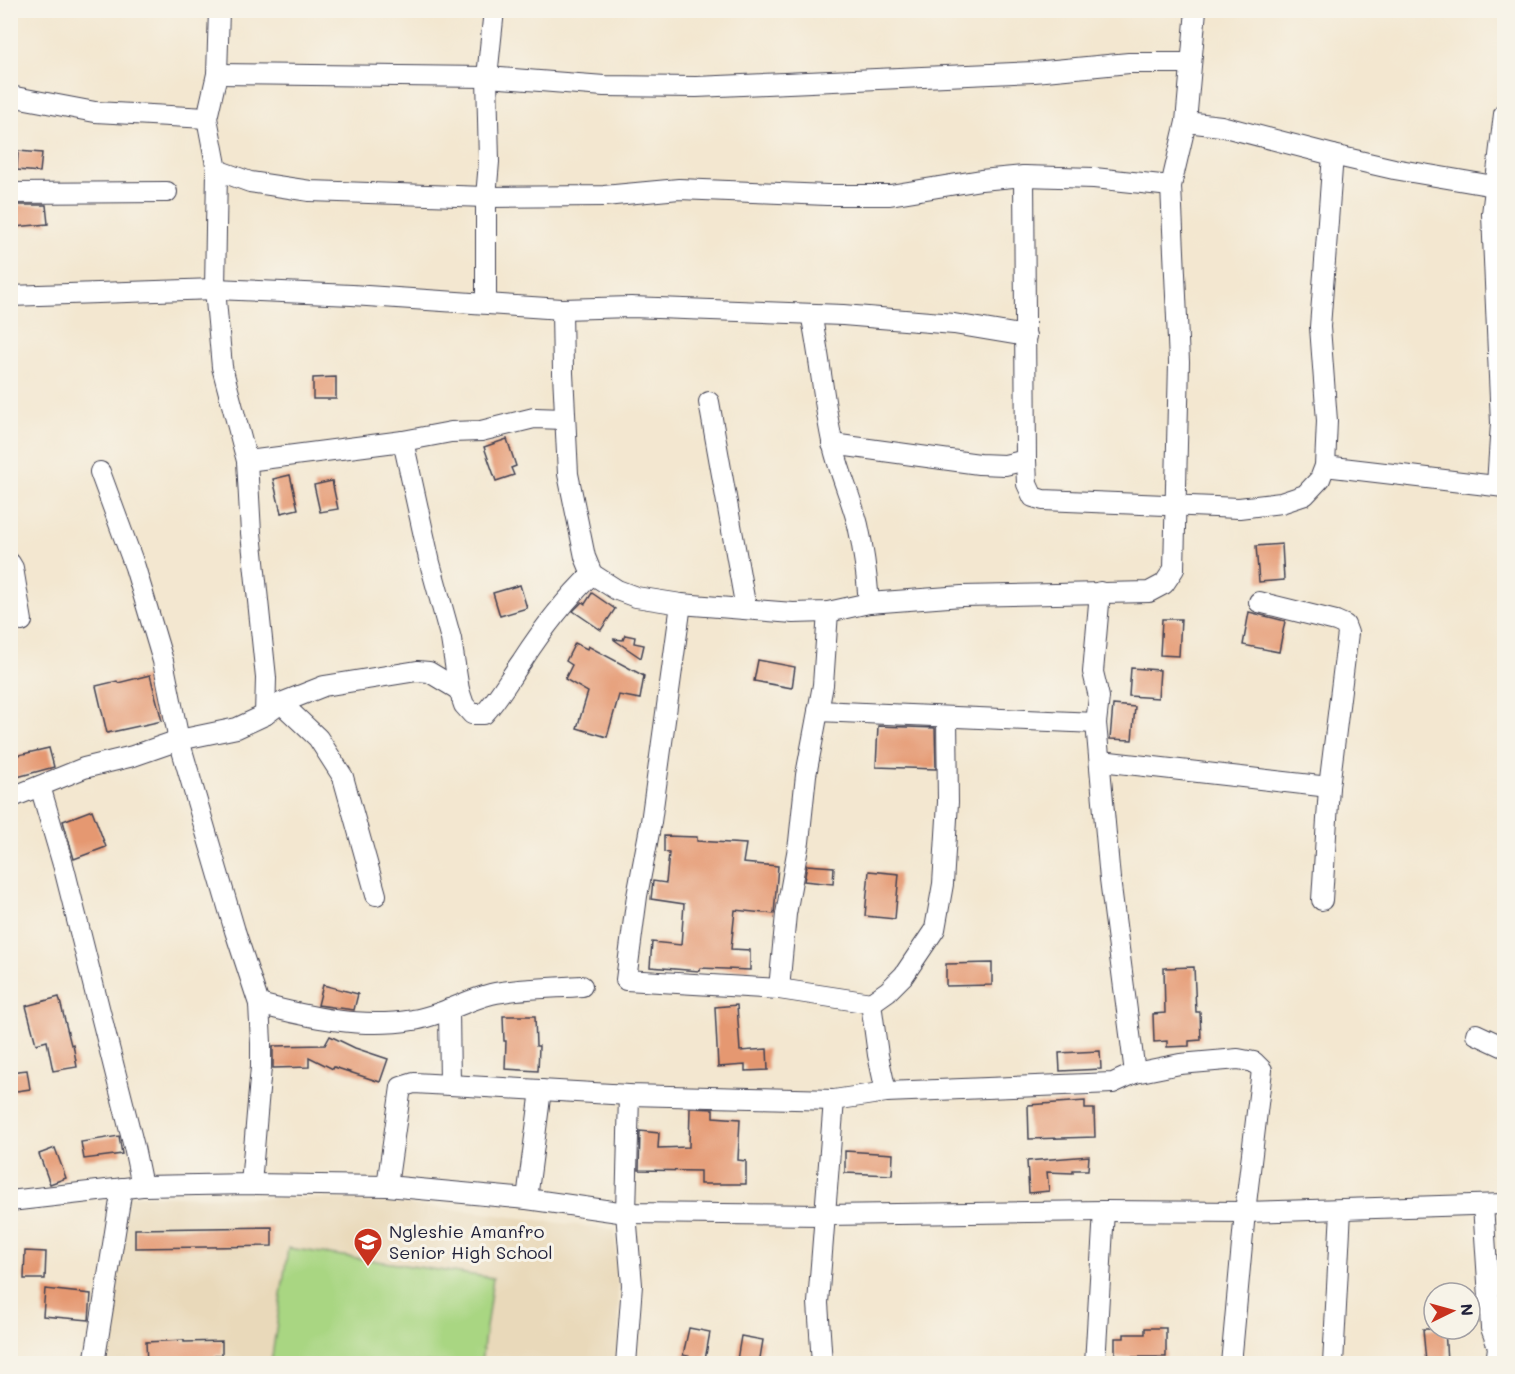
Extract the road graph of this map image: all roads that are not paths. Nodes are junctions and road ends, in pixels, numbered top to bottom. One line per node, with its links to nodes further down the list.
1 (219, 10): 5 (street)
2 (494, 10): 6 (street)
3 (1196, 10): 4 (street)
4 (1191, 63): 6 (street); 10 (street)
5 (217, 74): 6 (street); 9 (street)
6 (487, 77): 18 (street)
7 (10, 96): 9 (street)
8 (1504, 114): 15 (street)
9 (207, 118): 12 (street)
10 (1186, 122): 11 (street); 14 (street)
11 (1333, 155): 15 (street); 31 (street)
12 (217, 170): 18 (street); 19 (street)
13 (1024, 176): 14 (street); 18 (street); 24 (street)
14 (1172, 186): 34 (street)
15 (1494, 186): 33 (street)
16 (167, 192): 17 (street)
17 (10, 193)
18 (486, 197): 21 (street)
19 (215, 289): 20 (street); 21 (street); 30 (street)
20 (10, 296)
21 (486, 303): 22 (street)
22 (562, 309): 23 (street); 26 (street)
23 (812, 314): 24 (street); 28 (street)
24 (1026, 336): 29 (street)
25 (709, 402): 41 (street)
26 (565, 419): 27 (street); 36 (street)
27 (403, 441): 30 (street); 44 (street)
28 (832, 444): 29 (street); 39 (street)
29 (1026, 460): 34 (street)
30 (247, 461): 47 (street)
31 (1325, 466): 33 (street); 34 (street)
32 (100, 472): 50 (street)
33 (1501, 486)
34 (1177, 506): 37 (street)
35 (10, 563): 43 (street)
36 (592, 574): 40 (street); 44 (street)
37 (1100, 592): 39 (street); 49 (street)
38 (1259, 602): 53 (street)
39 (869, 603): 42 (street)
40 (681, 604): 41 (street); 58 (street)
41 (746, 609): 42 (street)
42 (828, 612): 46 (street)
43 (22, 621)
44 (459, 690): 45 (street)
45 (281, 703): 47 (street); 55 (street)
46 (818, 711): 48 (street); 58 (street)
47 (265, 715): 50 (street)
48 (947, 718): 49 (street); 59 (street)
49 (1096, 723): 51 (street)
50 (179, 740): 52 (street); 60 (street)
51 (1101, 761): 53 (street); 64 (street)
52 (40, 786): 54 (street); 72 (street)
53 (1329, 787): 56 (street)
54 (10, 798)
55 (376, 895)
56 (1322, 900)
57 (582, 986): 61 (street)
58 (778, 989): 59 (street)
59 (871, 1003): 67 (street)
60 (259, 1004): 61 (street); 70 (street)
61 (449, 1009): 65 (street)
62 (1476, 1034): 63 (street)
63 (1504, 1047)
64 (1135, 1073): 67 (street); 79 (street)
65 (450, 1084): 66 (street); 71 (street)
66 (541, 1090): 68 (street); 73 (street)
67 (886, 1092): 69 (street)
68 (629, 1095): 69 (street); 80 (street)
69 (834, 1100): 81 (street)
70 (251, 1184): 71 (street); 72 (street)
71 (387, 1186): 73 (street)
72 (132, 1187): 74 (street); 83 (street)
73 (526, 1199): 80 (street)
74 (10, 1201)
75 (1504, 1204): 76 (street)
76 (1483, 1205): 77 (street); 82 (street)
77 (1341, 1210): 79 (street); 88 (street)
78 (1104, 1211): 79 (street); 81 (street); 86 (street)
79 (1245, 1212): 87 (street)
80 (626, 1213): 81 (street); 84 (street)
81 (824, 1215): 85 (street)
82 (1499, 1353)
83 (94, 1364)
84 (626, 1364)
85 (822, 1364)
86 (1095, 1364)
87 (1231, 1364)
88 (1333, 1364)

